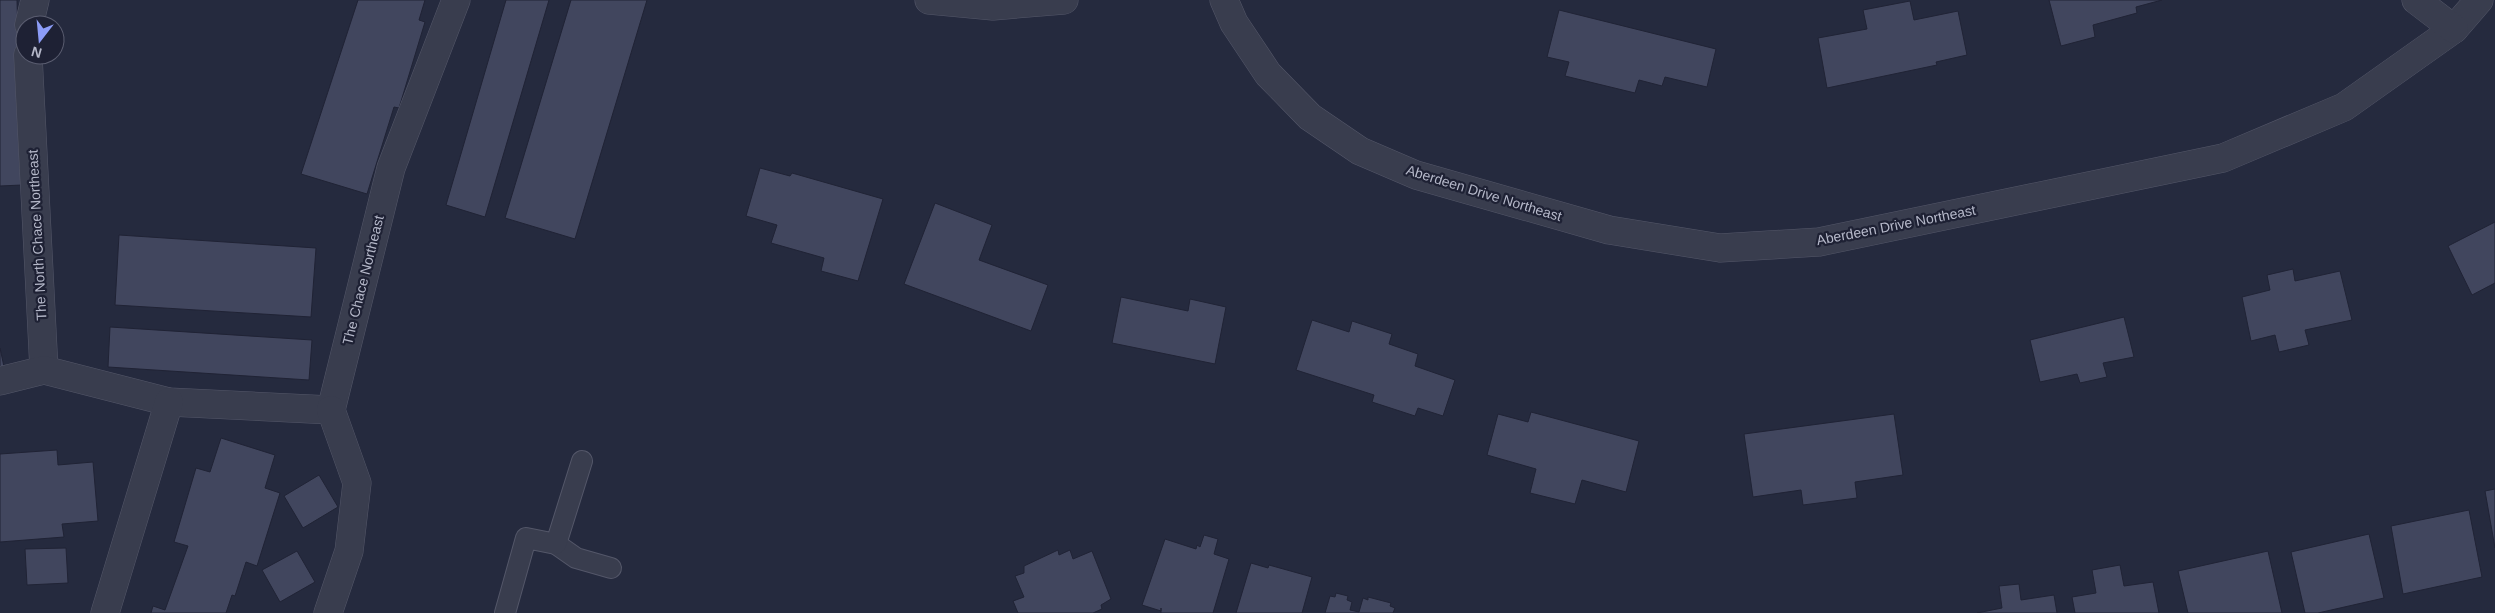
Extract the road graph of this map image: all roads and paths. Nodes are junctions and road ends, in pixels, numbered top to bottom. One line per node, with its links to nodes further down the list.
1 (35, 0): 8 (street)
2 (456, 0): 14 (street, The Chace Northeast)
3 (929, 0): 4 (street)
4 (1064, 0)
5 (1224, 0): 9 (street, Aberdeen Drive Northeast)
6 (2416, 0): 9 (street)
7 (2479, 0): 9 (street, Aberdeen Drive Northeast)
8 (31, 15)
9 (2454, 29)
10 (29, 65): 11 (street, The North Chace Northeast)
11 (44, 370): 12 (street); 13 (street)
12 (0, 381)
13 (169, 402): 14 (street); 18 (street)
14 (331, 410): 19 (street)
15 (582, 461): 16 (lane)
16 (556, 544): 17 (lane); 20 (lane)
17 (611, 568)
18 (105, 613)
19 (328, 613)
20 (505, 613)

